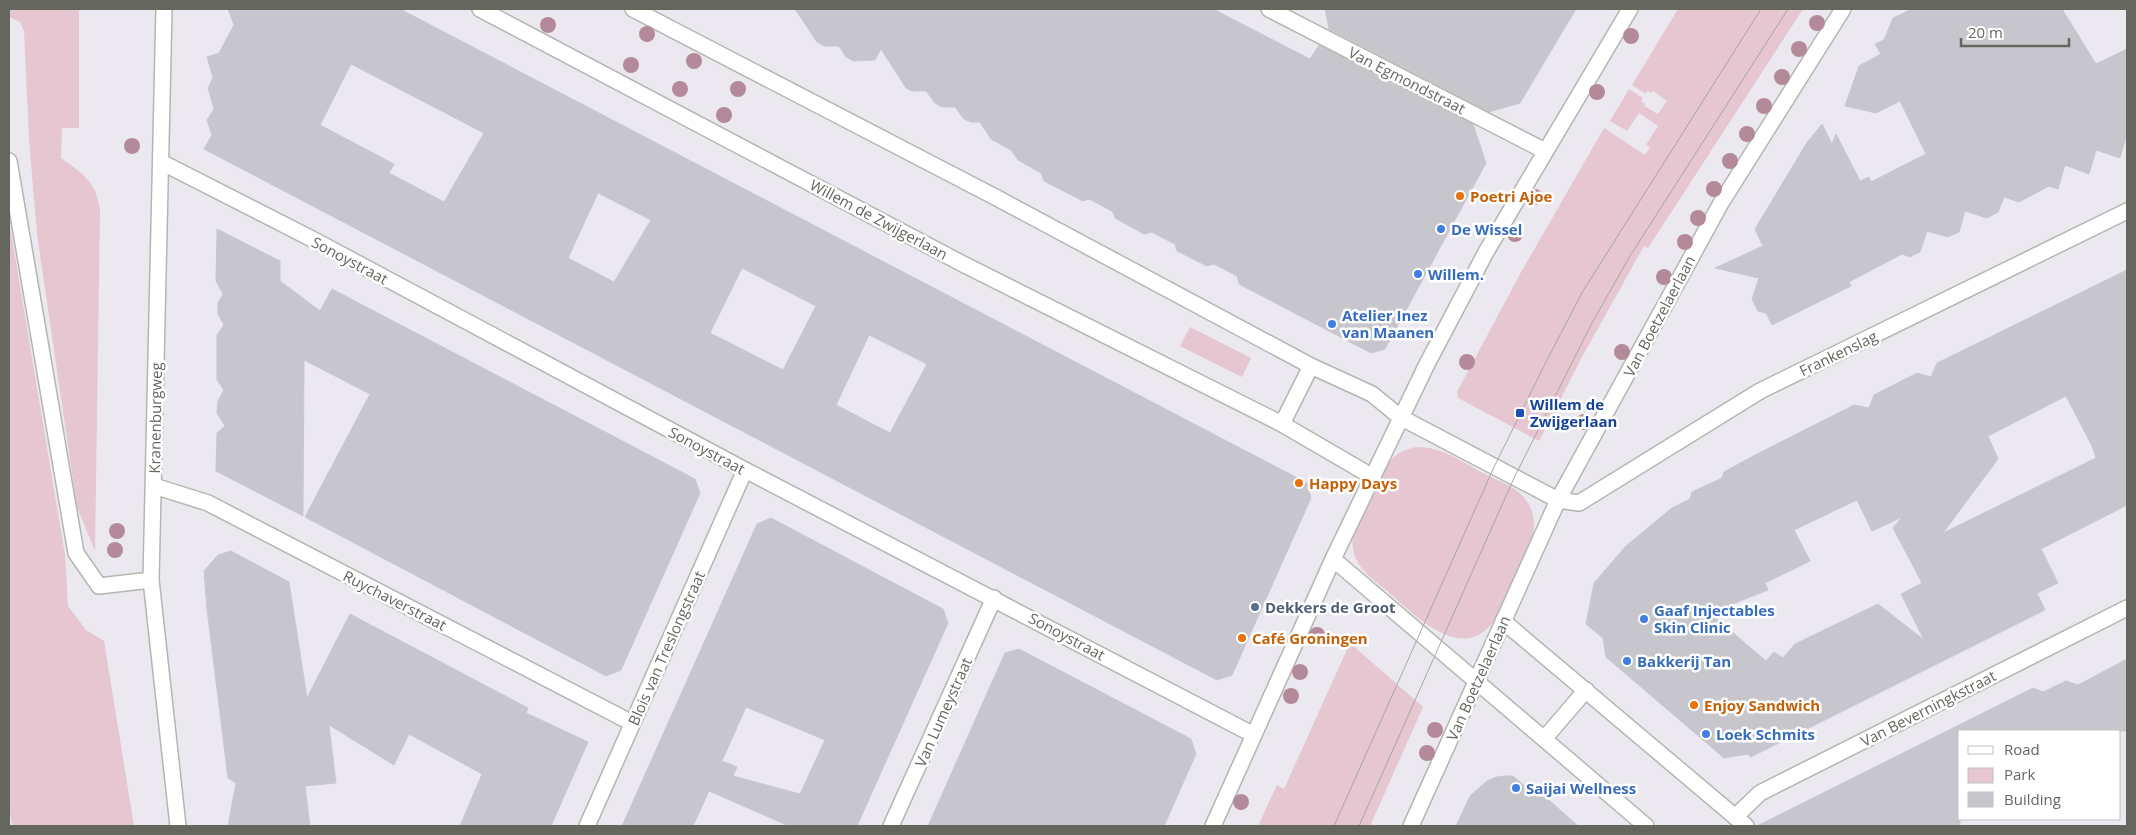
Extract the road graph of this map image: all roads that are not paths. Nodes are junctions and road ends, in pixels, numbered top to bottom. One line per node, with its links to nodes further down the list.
1 (164, 9): 10 (street, Kranenburgweg)
2 (480, 9): 14 (street, Willem de Zwijgerlaan)
3 (633, 9): 12 (street)
4 (1268, 9): 7 (street, Van Egmondstraat)
5 (1630, 9): 8 (street)
6 (1843, 9): 18 (street, Van Boetzelaerlaan)
7 (1290, 14): 8 (street, Van Egmondstraat)
8 (1545, 151): 13 (street)
9 (9, 161): 20 (street)
10 (161, 162): 15 (street, Sonoystraat); 17 (street, Kranenburgweg)
11 (2127, 211): 18 (street, Frankenslag)
12 (1311, 366): 13 (street); 14 (street)
13 (1400, 417): 16 (street); 18 (street)
14 (1282, 424): 16 (street, Willem de Zwijgerlaan)
15 (745, 470): 21 (street, Sonoystraat); 26 (street, Blois van Treslongstraat)
16 (1373, 477): 19 (street)
17 (154, 486): 20 (street, Kranenburgweg); 26 (street, Ruychaverstraat)
18 (1558, 500): 23 (street, Van Boetzelaerlaan)
19 (1334, 559): 24 (street); 27 (street)
20 (151, 580): 30 (street, Kranenburgweg)
21 (994, 598): 27 (street, Sonoystraat); 32 (street, Van Lumeystraat)
22 (2127, 608): 29 (street, Van Beverningkstraat)
23 (1503, 621): 24 (street, Van Boetzelaerlaan); 25 (street)
24 (1476, 682): 28 (street); 34 (street, Van Boetzelaerlaan)
25 (1586, 690): 28 (street); 29 (street)
26 (632, 723): 31 (street, Blois van Treslongstraat)
27 (1254, 735): 33 (street)
28 (1544, 739): 35 (street)
29 (1740, 822)
30 (178, 826)
31 (586, 826)
32 (891, 826)
33 (1213, 826)
34 (1412, 826)
35 (1646, 826)

